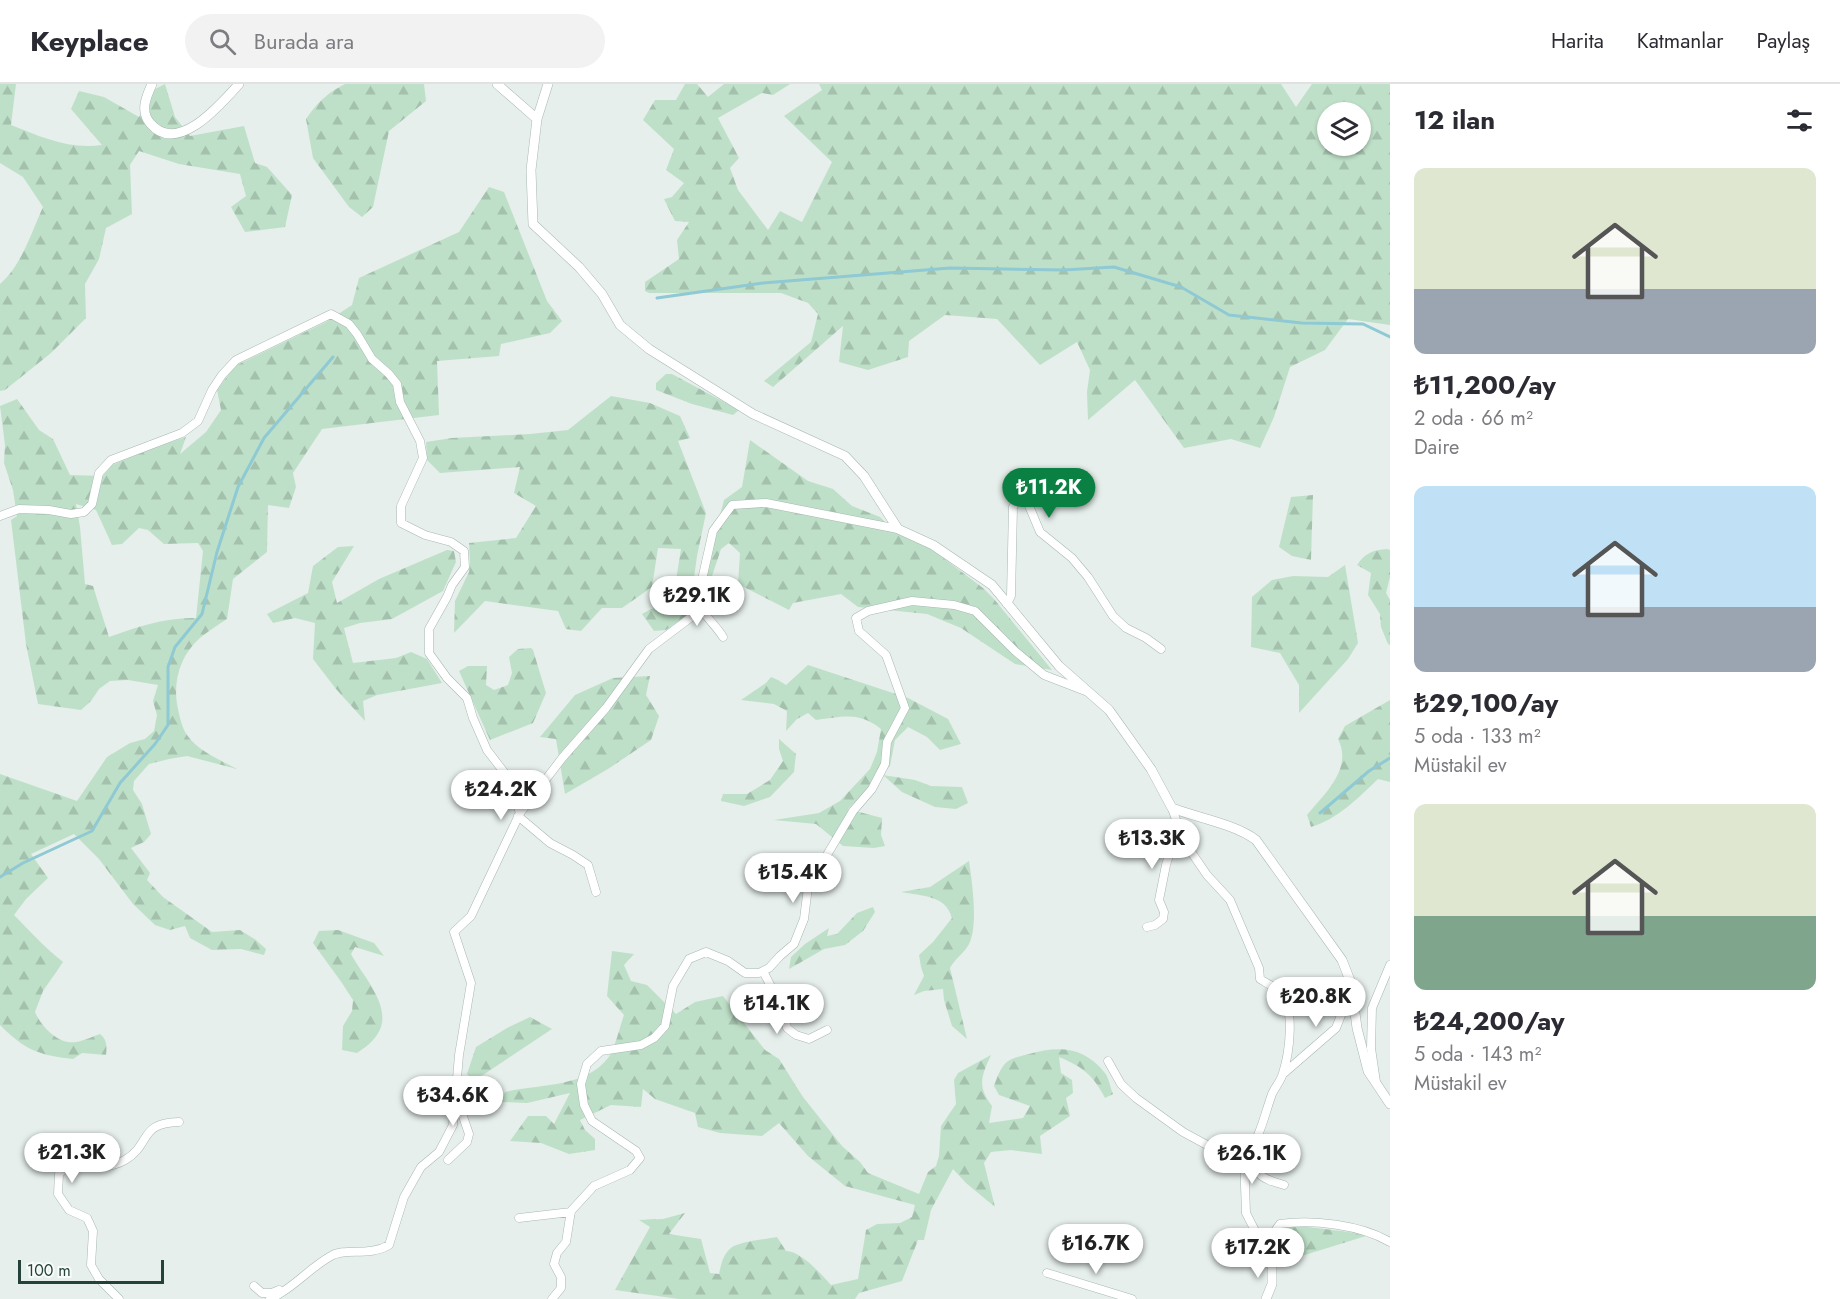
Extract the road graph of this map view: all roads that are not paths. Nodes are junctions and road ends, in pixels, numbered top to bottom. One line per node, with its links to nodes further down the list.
1 (152, 84): 2 (street)
2 (239, 84)
3 (497, 84): 5 (street)
4 (548, 84): 5 (street)
5 (537, 118): 7 (street)
6 (0, 516): 14 (street)
7 (898, 529): 8 (street); 9 (street)
8 (697, 602): 10 (street); 14 (street)
9 (1007, 604): 11 (street); 12 (street)
10 (723, 637)
11 (1161, 649)
12 (1089, 693): 13 (street); 19 (street)
13 (1172, 808): 15 (street); 20 (street)
14 (519, 815): 16 (street); 25 (street)
15 (1178, 825): 17 (street); 23 (street)
16 (596, 892)
17 (1147, 927)
18 (1390, 964): 24 (street)
19 (763, 971): 21 (street); 31 (street)
20 (1350, 981): 23 (street); 24 (street)
21 (827, 1030)
22 (1108, 1061): 28 (street)
23 (1283, 1074): 28 (street)
24 (1376, 1084): 26 (street)
25 (456, 1094): 29 (street); 36 (street)
26 (1390, 1104)
27 (179, 1122): 38 (street)
28 (1247, 1156): 30 (street); 34 (street)
29 (448, 1160)
30 (1284, 1185)
31 (571, 1212): 32 (street); 40 (street)
32 (519, 1218)
33 (1390, 1242): 34 (street)
34 (1272, 1264): 42 (street)
35 (1047, 1273): 41 (street)
36 (294, 1284): 37 (street); 39 (street)
37 (254, 1286)
38 (119, 1299)
39 (270, 1299)
40 (552, 1299)
41 (1132, 1299)
42 (1266, 1299)

